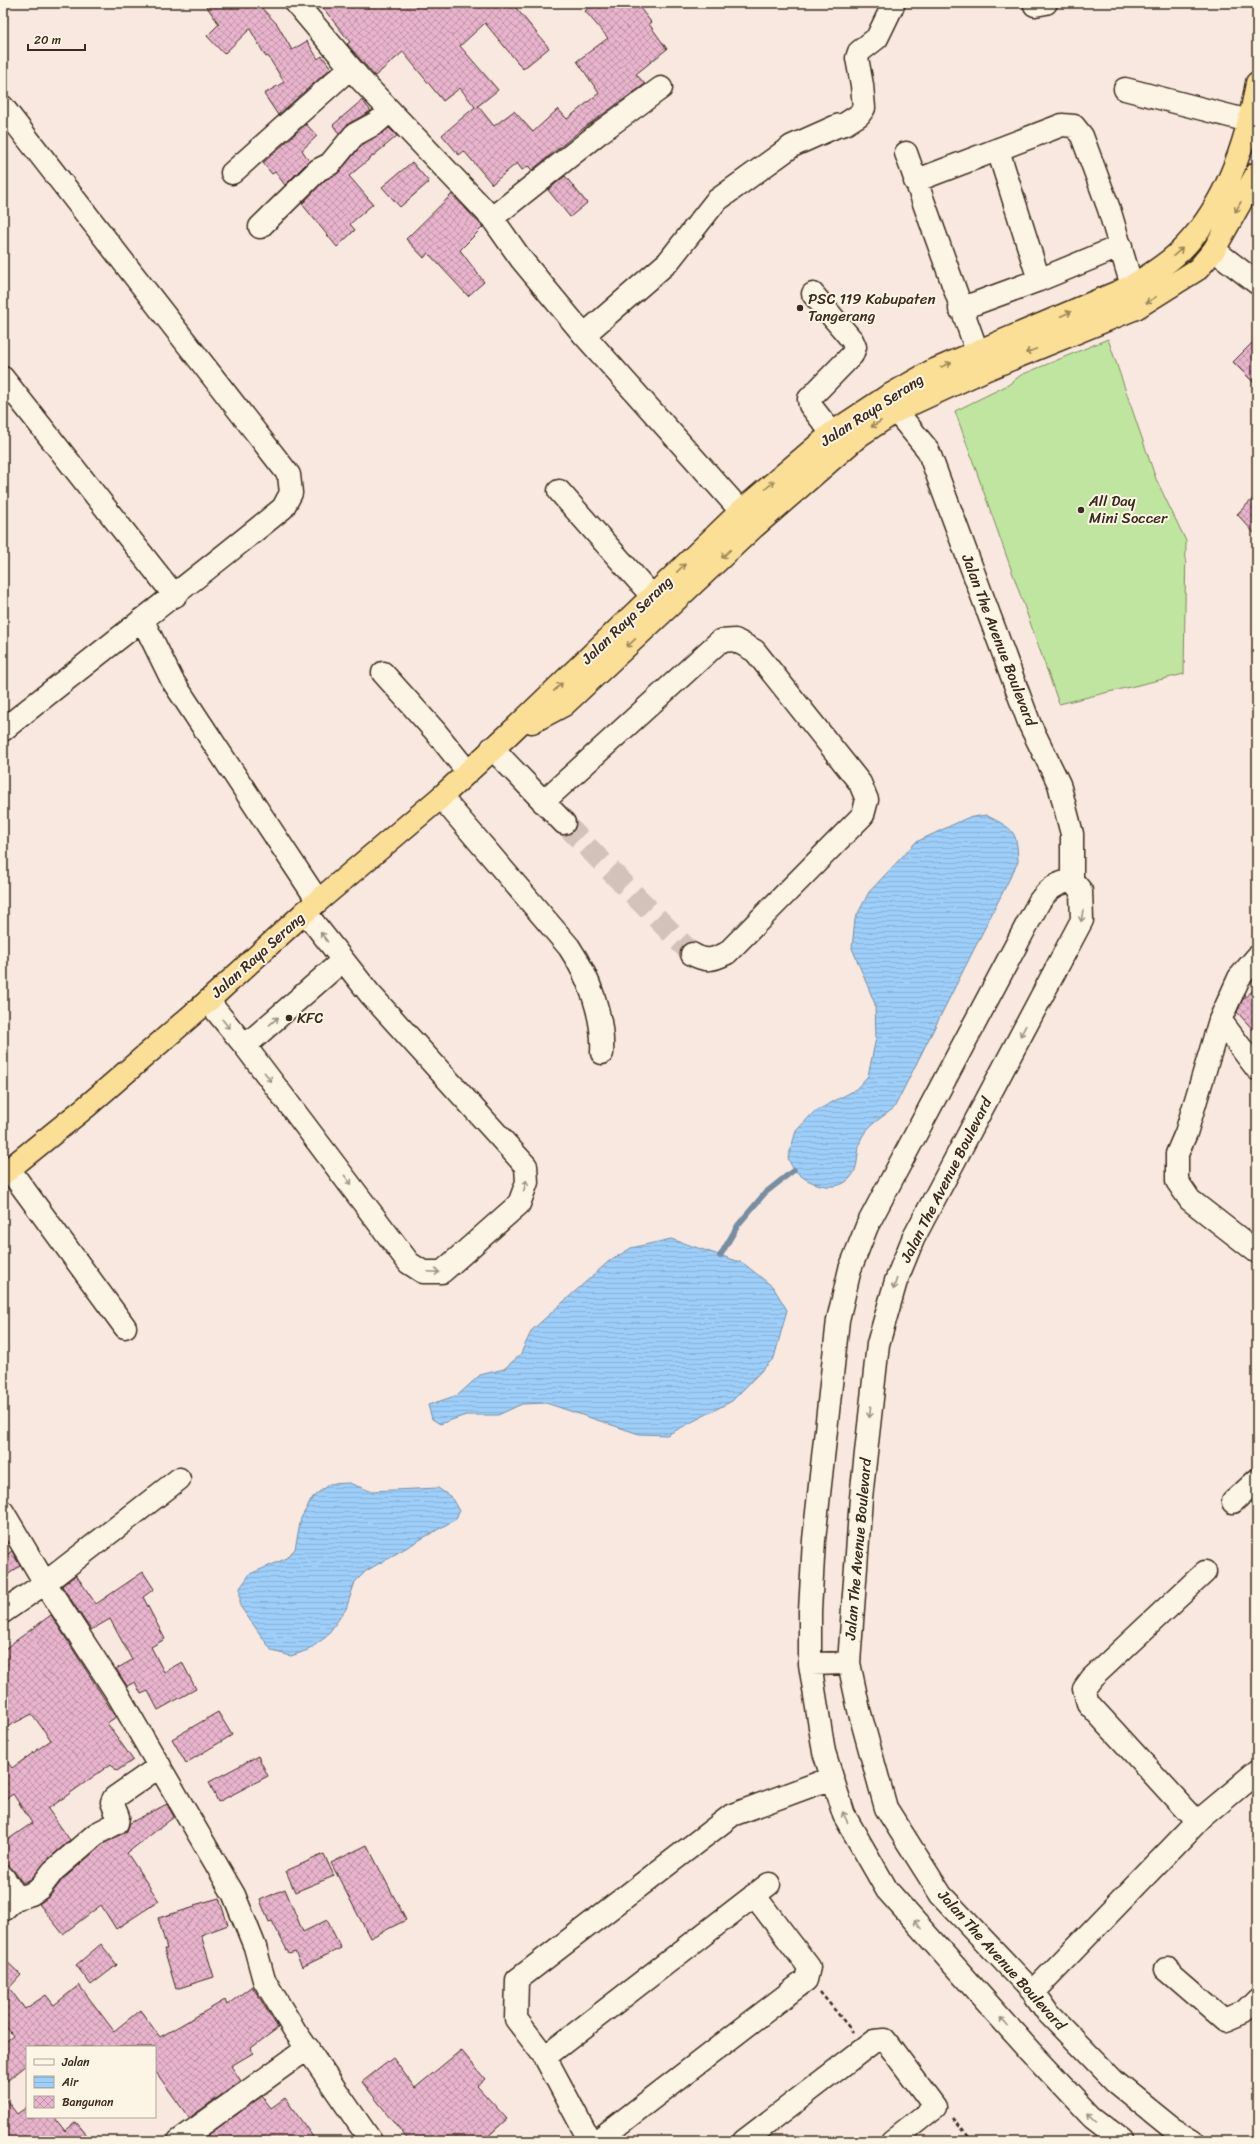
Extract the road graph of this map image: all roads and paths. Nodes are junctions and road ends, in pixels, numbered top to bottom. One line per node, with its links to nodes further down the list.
1 (296, 3): 3 (street)
2 (894, 3): 24 (street)
3 (350, 68): 8 (street); 12 (street)
4 (1257, 83): 9 (highway, Jalan Raya Serang)
5 (661, 88): 15 (street)
6 (1125, 89): 9 (street)
7 (3, 107): 31 (street)
8 (390, 111): 15 (street); 16 (street)
9 (1249, 121): 21 (highway, Jalan Raya Serang, one-way to 9)
10 (998, 150): 14 (street); 17 (street); 19 (street)
11 (906, 153): 14 (street)
12 (232, 173)
13 (1257, 174): 18 (highway, Jalan Raya Serang, one-way to 18)
14 (915, 181): 23 (street)
15 (492, 218): 24 (street)
16 (260, 227)
17 (1121, 246): 19 (street); 21 (street)
18 (1214, 250): 20 (street); 27 (highway, Jalan Raya Serang, one-way to 27)
19 (1039, 280): 23 (street)
20 (1257, 283)
21 (1132, 286): 25 (highway, Jalan Raya Serang, one-way to 21)
22 (814, 294): 28 (street)
23 (960, 309): 25 (street)
24 (584, 335): 30 (street)
25 (977, 351): 27 (highway, Jalan Raya Serang, one-way to 25)
26 (3, 378): 31 (street)
27 (892, 403): 28 (highway, Jalan Raya Serang); 36 (highway, Jalan Raya Serang, one-way to 36); 42 (street, Jalan The Avenue Boulevard)
28 (832, 433): 30 (highway, Jalan Raya Serang, one-way to 28)
29 (559, 491): 32 (street)
30 (741, 511): 32 (highway, Jalan Raya Serang, one-way to 30)
31 (175, 596): 33 (street)
32 (652, 596): 36 (highway, Jalan Raya Serang, one-way to 32)
33 (142, 619): 35 (street); 43 (street)
34 (383, 673): 38 (street)
35 (3, 730)
36 (509, 734): 37 (highway, Jalan Raya Serang)
37 (492, 748): 38 (highway, Jalan Raya Serang); 40 (street)
38 (467, 771): 39 (highway, Jalan Raya Serang)
39 (441, 797): 43 (highway, Jalan Raya Serang); 50 (street)
40 (543, 802): 41 (street); 44 (street)
41 (564, 823)
42 (1072, 880): 62 (street, Jalan The Avenue Boulevard, one-way to 62); 63 (street)
43 (312, 906): 46 (street, one-way to 43); 47 (highway, Jalan Raya Serang)
44 (692, 954)
45 (1257, 957): 48 (street)
46 (342, 961): 49 (street, one-way to 46); 49 (street, one-way to 46)
47 (208, 1001): 49 (street, one-way to 49); 52 (highway, Jalan Raya Serang)
48 (1220, 1020): 51 (street); 53 (street)
49 (245, 1046)
50 (602, 1053)
51 (1257, 1070)
52 (5, 1172): 54 (street)
53 (1257, 1252)
54 (125, 1326)
55 (179, 1479): 60 (street)
56 (1257, 1480): 57 (street)
57 (1232, 1502)
58 (3, 1512): 60 (street)
59 (1205, 1572): 67 (street)
60 (45, 1583): 61 (street); 64 (street)
61 (3, 1612)
62 (849, 1663): 63 (street); 72 (street, Jalan The Avenue Boulevard)
63 (810, 1664): 66 (street)
64 (160, 1766): 69 (street); 74 (street)
65 (1257, 1772): 67 (street)
66 (832, 1778): 76 (street); 85 (street, one-way to 66)
67 (1197, 1822): 72 (street)
68 (3, 1877): 69 (street)
69 (9, 1905)
70 (1166, 1969): 73 (street)
71 (806, 1980): 75 (path); 76 (street); 81 (street)
72 (1033, 1992): 86 (street, Jalan The Avenue Boulevard)
73 (1257, 1999)
74 (308, 2048): 78 (street); 79 (street)
75 (866, 2048): 77 (street); 82 (street)
76 (545, 2057): 80 (street)
77 (935, 2107): 83 (street); 84 (path)
78 (179, 2141)
79 (371, 2141)
80 (590, 2141)
81 (597, 2141)
82 (744, 2141)
83 (892, 2141)
84 (972, 2141)
85 (1123, 2141)
86 (1193, 2141)

